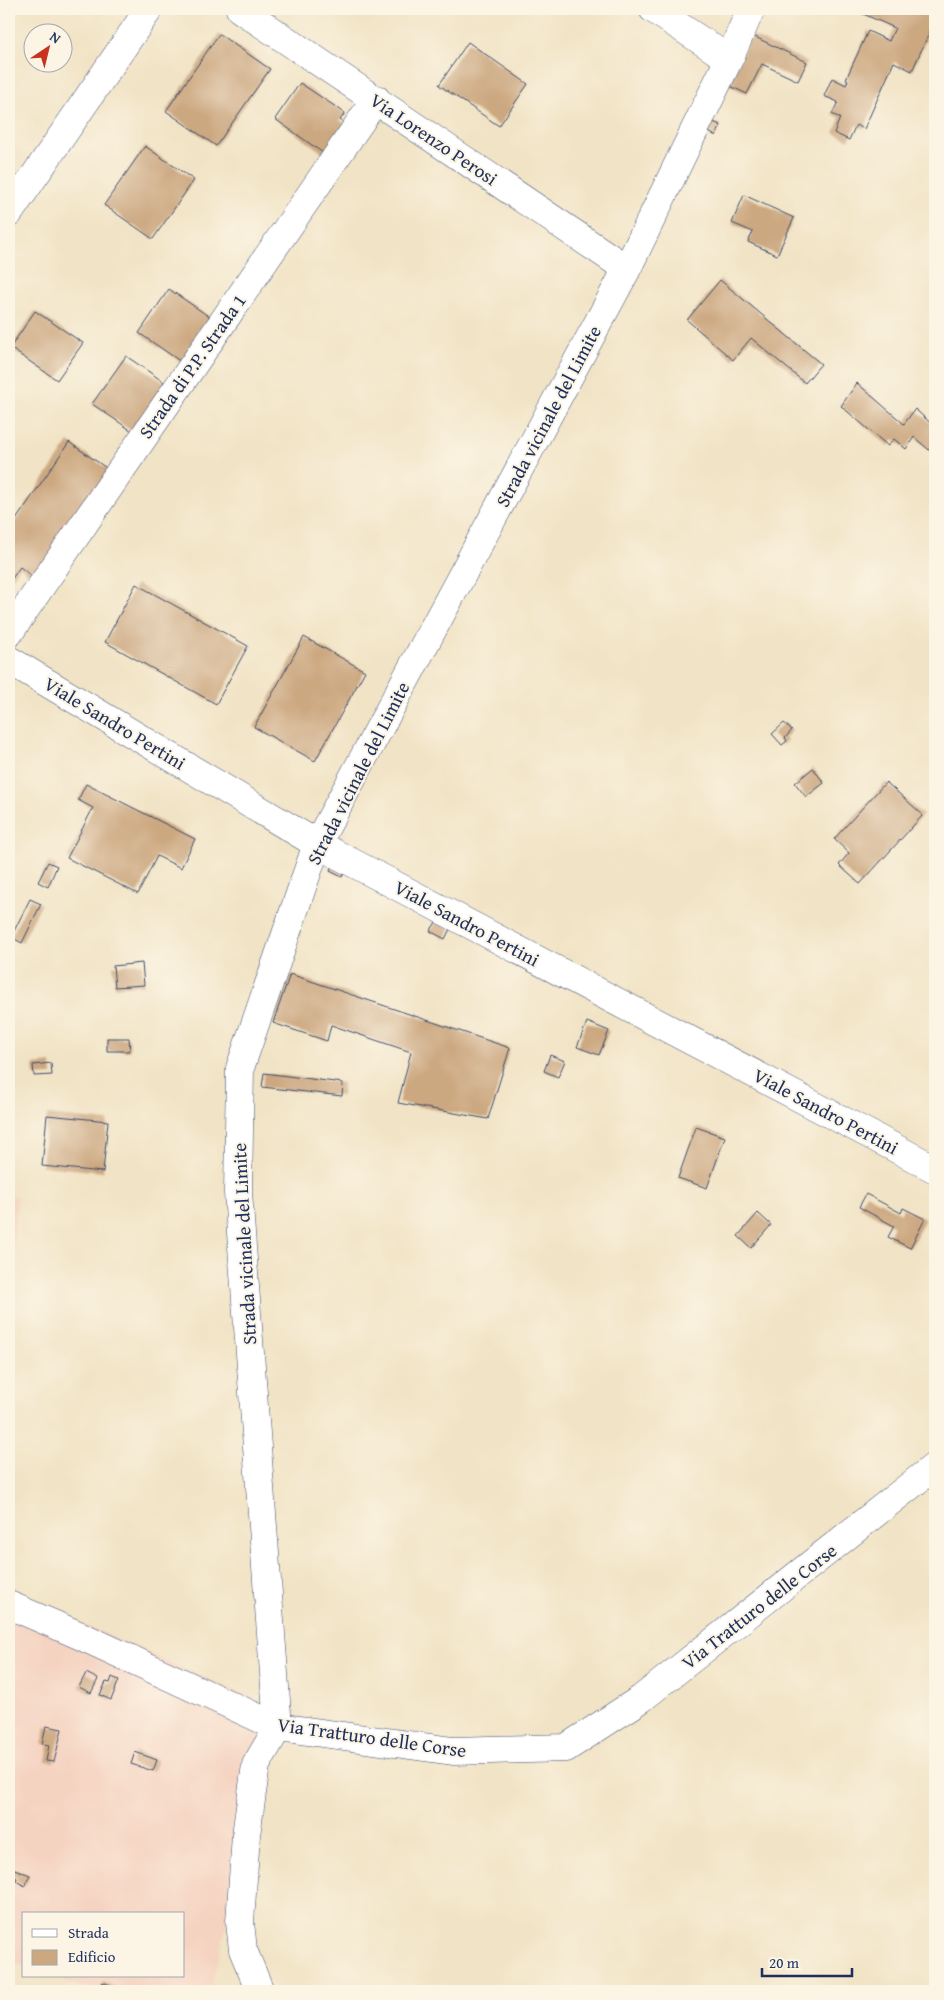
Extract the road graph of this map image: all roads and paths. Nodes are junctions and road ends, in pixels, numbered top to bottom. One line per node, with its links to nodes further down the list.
1 (149, 9): 7 (street)
2 (240, 9): 6 (street, Via Lorenzo Perosi)
3 (653, 9): 5 (street)
4 (751, 9): 5 (street, Strada vicinale del Limite)
5 (729, 59): 8 (street, Strada vicinale del Limite)
6 (376, 99): 8 (street, Via Lorenzo Perosi); 9 (street, Strada di P.P. Strada 1)
7 (9, 213)
8 (627, 269): 11 (street, Strada vicinale del Limite)
9 (9, 633)
10 (9, 660): 11 (street, Viale Sandro Pertini)
11 (317, 844): 12 (street, Viale Sandro Pertini); 15 (street, Strada vicinale del Limite)
12 (935, 1169)
13 (935, 1466): 15 (street, Via Tratturo delle Corse)
14 (9, 1605): 15 (street, Via Tratturo delle Corse)
15 (278, 1727): 16 (street)
16 (260, 1991)

